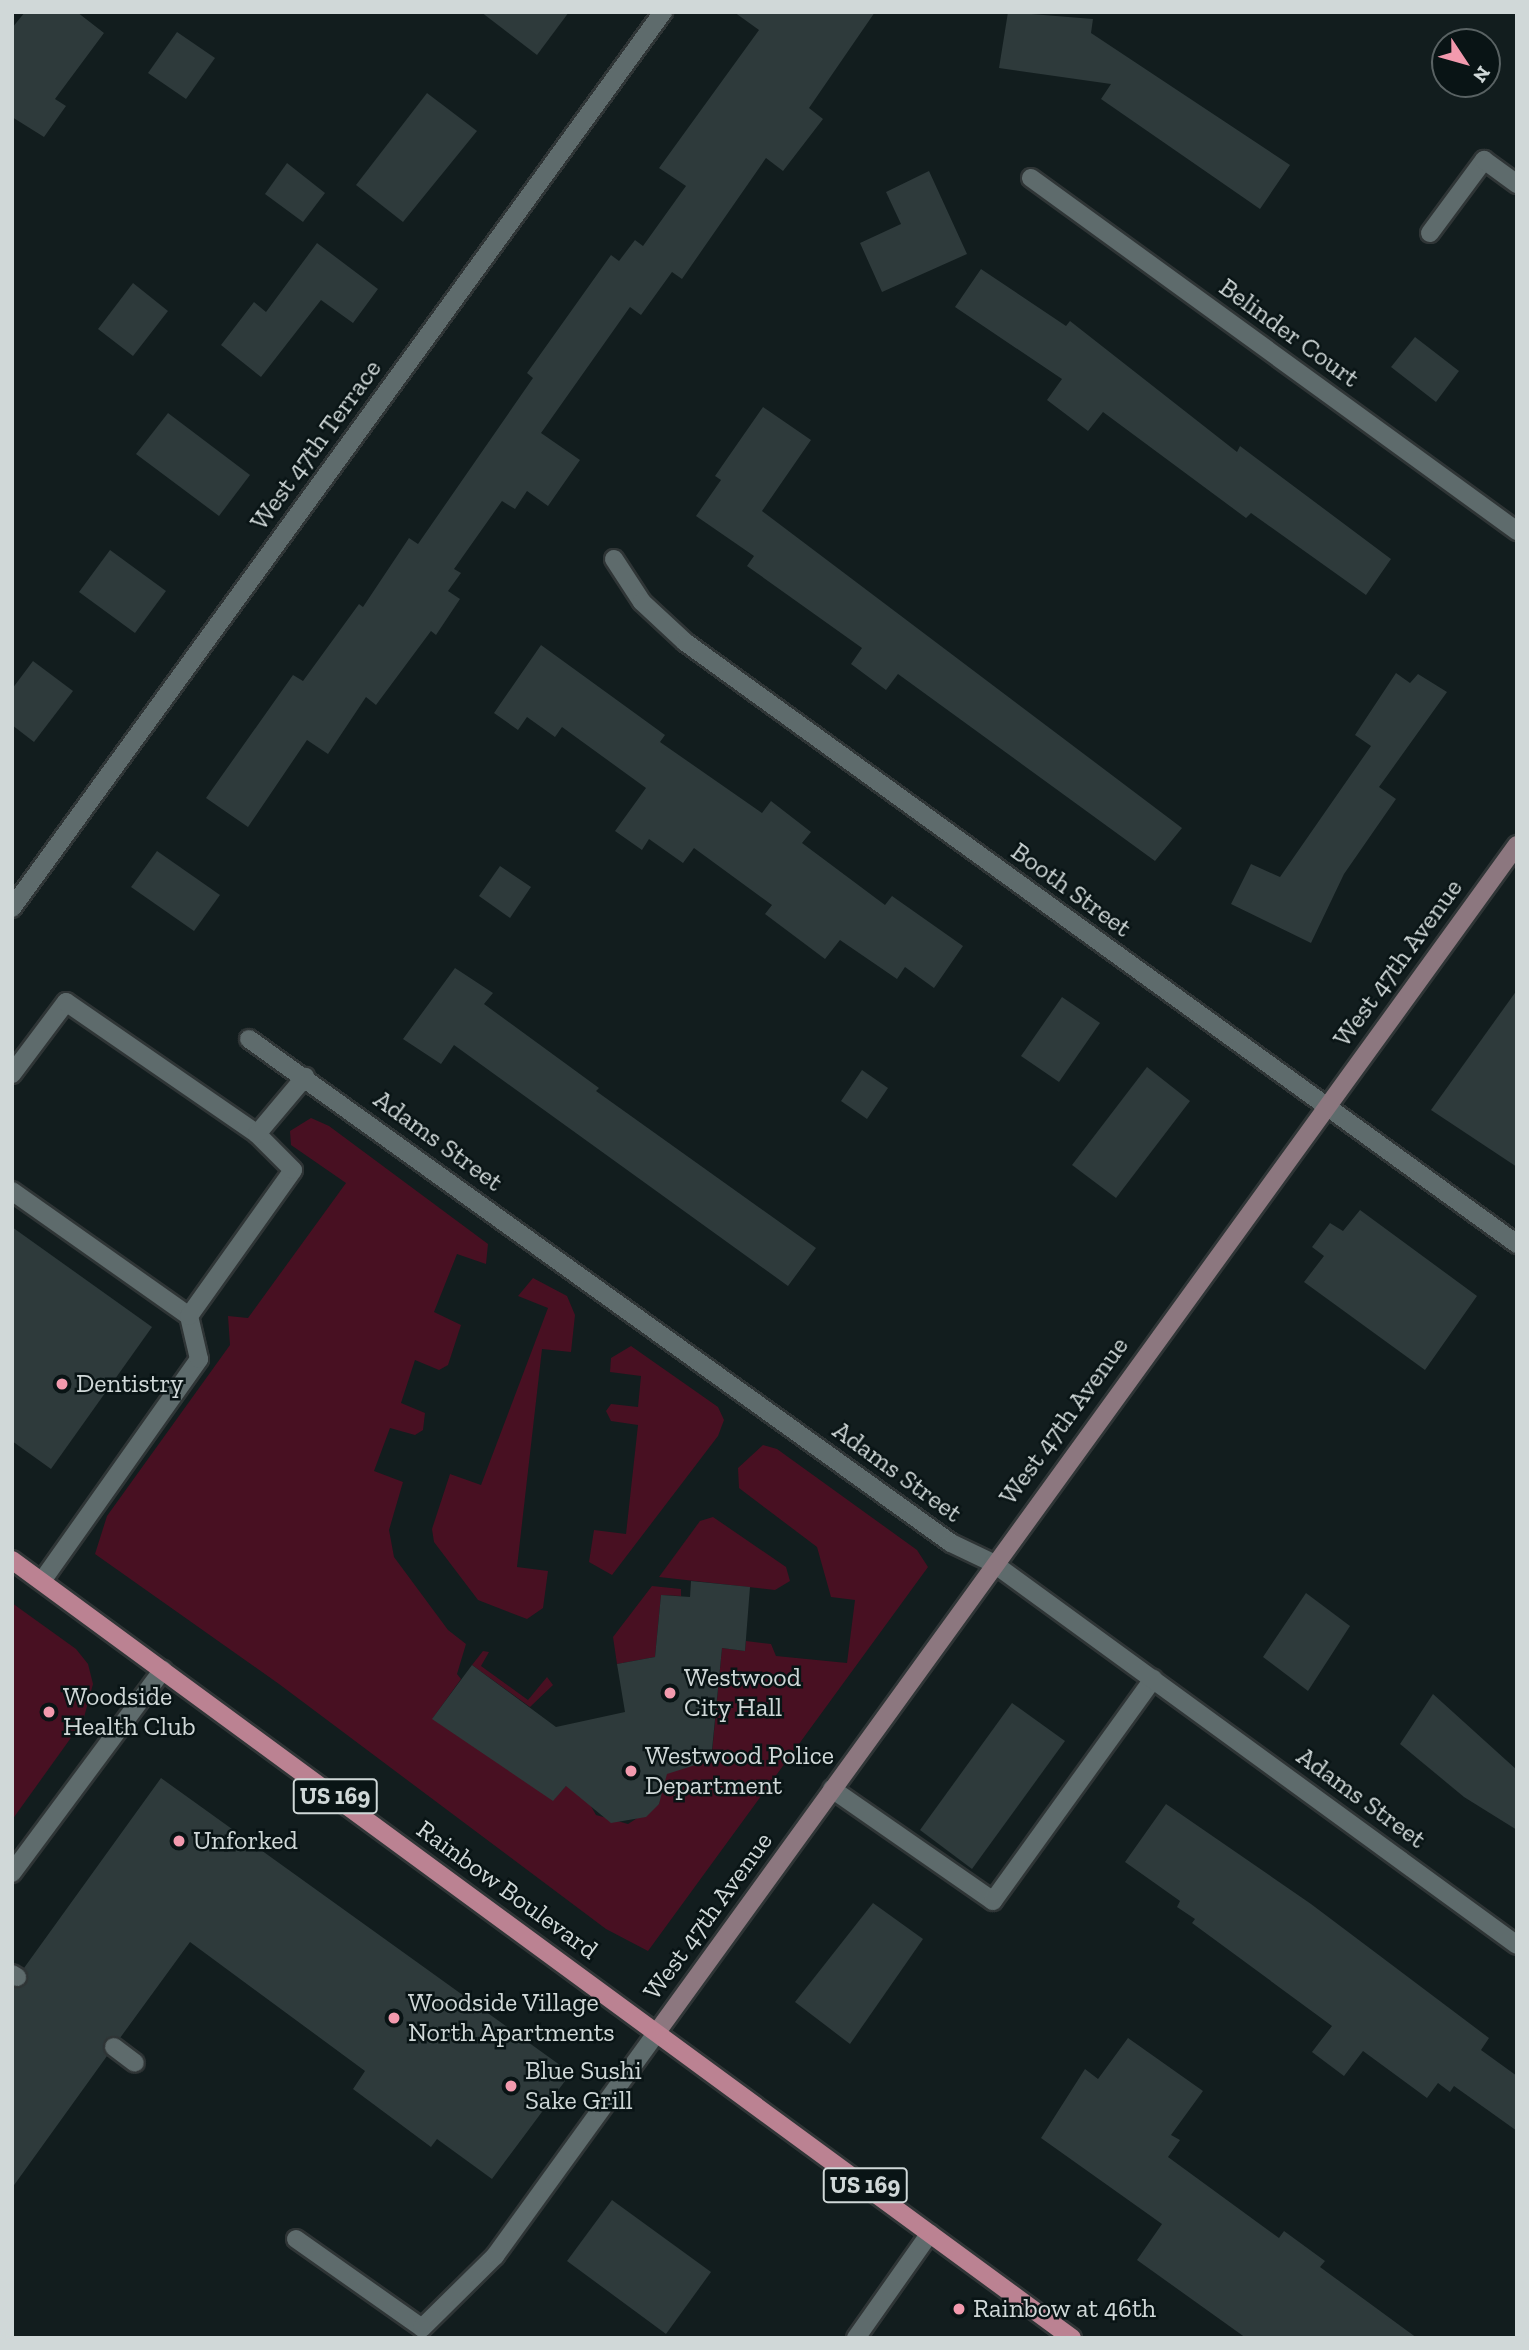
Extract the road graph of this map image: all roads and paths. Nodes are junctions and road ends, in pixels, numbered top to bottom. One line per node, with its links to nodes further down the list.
1 (663, 12): 8 (street, West 47th Terrace)
2 (1031, 178): 5 (street, Belinder Court)
3 (1517, 184): 4 (street)
4 (1430, 233)
5 (1517, 531)
6 (614, 559): 12 (street, Booth Street)
7 (1517, 845): 12 (street, West 47th Avenue)
8 (12, 908)
9 (249, 1039): 11 (street, Adams Street)
10 (12, 1074): 13 (street)
11 (305, 1077): 13 (street); 18 (street, Adams Street)
12 (1325, 1107): 15 (street, Booth Street); 18 (street, West 47th Avenue)
13 (257, 1134): 16 (street)
14 (12, 1191): 16 (street)
15 (1517, 1244)
16 (190, 1316): 19 (street)
17 (12, 1560): 19 (main road, Rainbow Boulevard / US 169)
18 (993, 1563): 21 (street, Adams Street); 22 (street, West 47th Avenue)
19 (42, 1581): 20 (main road, Rainbow Boulevard / US 169)
20 (163, 1670): 23 (street); 25 (main road, Rainbow Boulevard / US 169)
21 (1153, 1679): 22 (street); 24 (street, Adams Street)
22 (832, 1789): 25 (street, West 47th Avenue)
23 (12, 1873)
24 (1517, 1945)
25 (657, 2032): 28 (main road, Rainbow Boulevard / US 169); 30 (street)
26 (114, 2047): 27 (street)
27 (135, 2063)
28 (930, 2234): 31 (street); 32 (main road, Rainbow Boulevard / US 169)
29 (296, 2239): 30 (street)
30 (418, 2333)
31 (856, 2338)
32 (1072, 2338)

